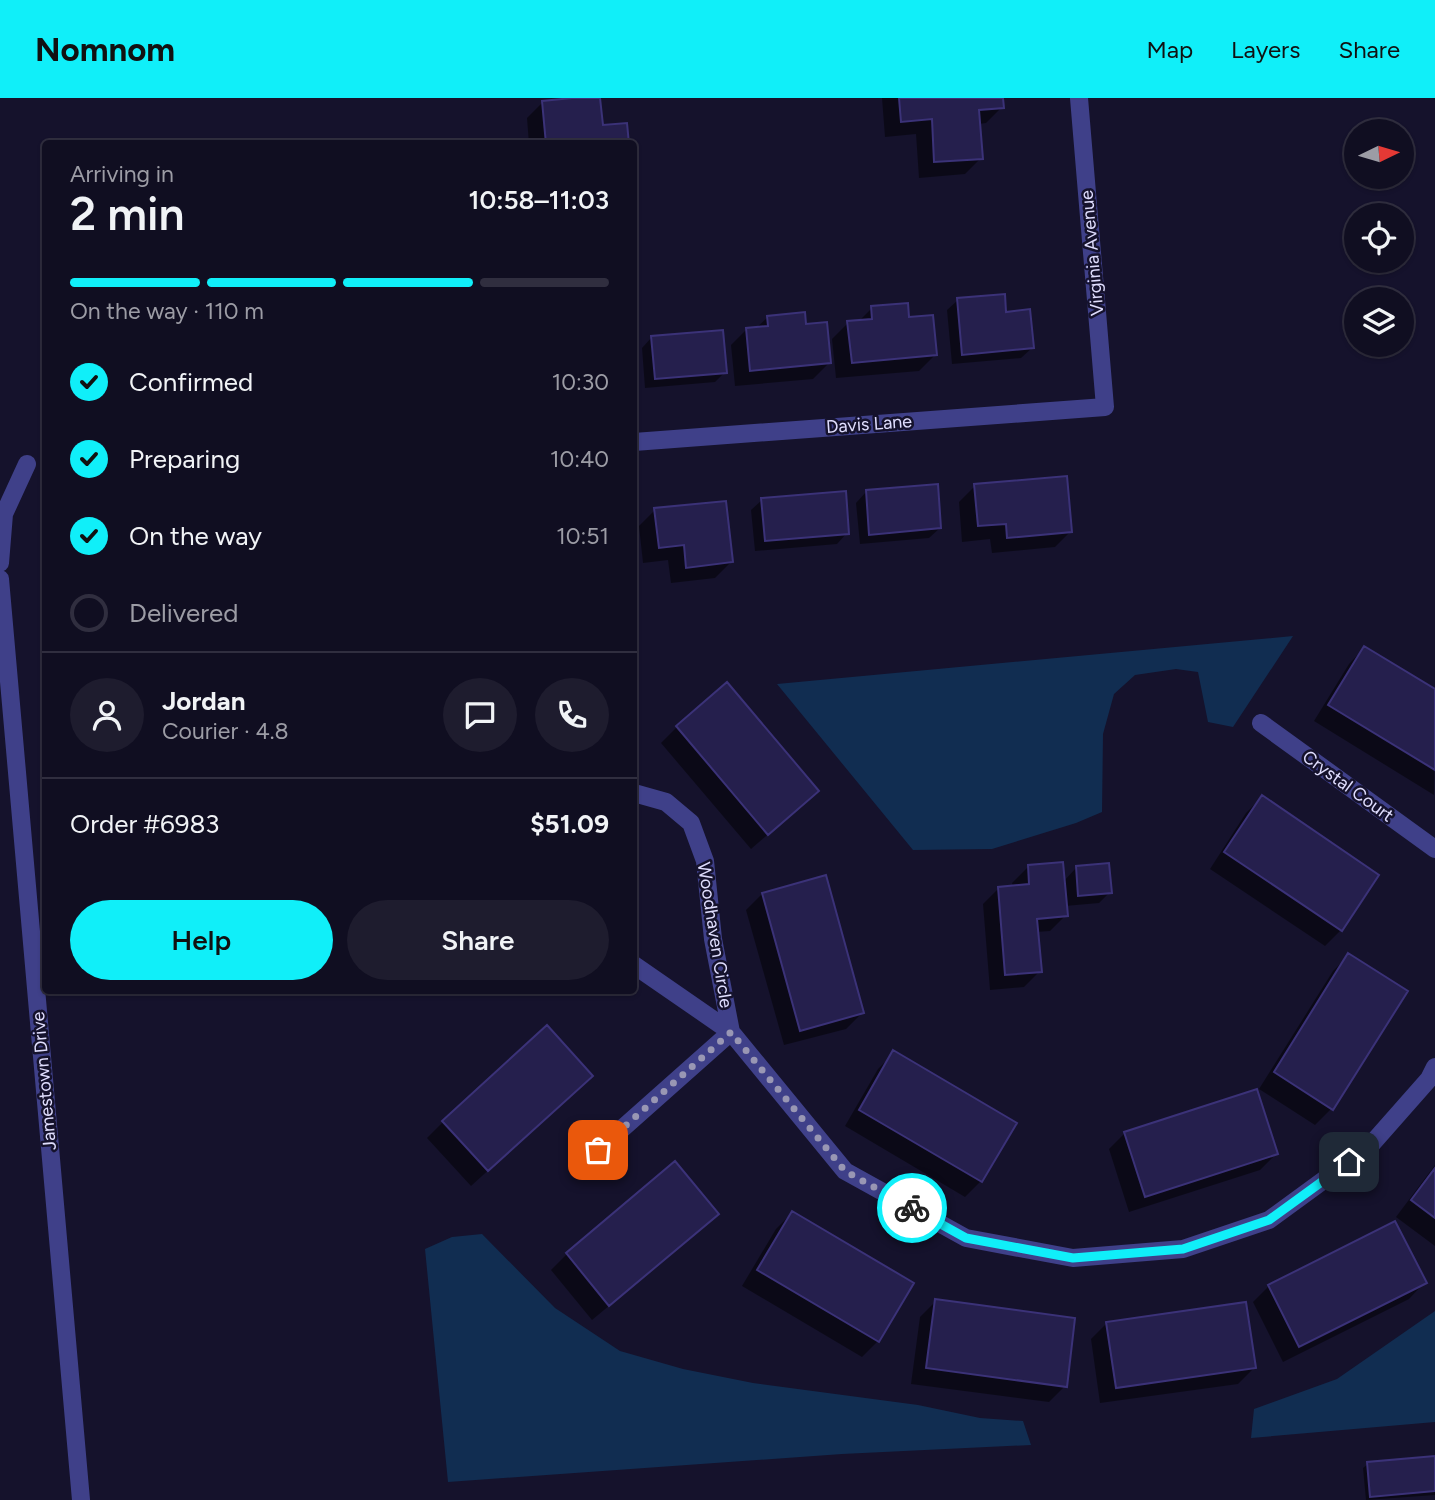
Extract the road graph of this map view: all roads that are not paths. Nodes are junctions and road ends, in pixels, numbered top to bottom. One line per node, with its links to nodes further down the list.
1 (1079, 98): 2 (street, Virginia Avenue)
2 (1105, 407): 3 (street, Davis Lane)
3 (637, 442)
4 (26, 464): 5 (street)
5 (0, 563)
6 (0, 579): 14 (street, Jamestown Drive)
7 (1261, 723): 9 (street, Crystal Court)
8 (637, 794): 11 (street, Woodhaven Circle)
9 (1435, 849)
10 (637, 967): 11 (street, Woodhaven Circle)
11 (731, 1032): 12 (street, Woodhaven Circle); 13 (street)
12 (1435, 1067)
13 (579, 1167)
14 (81, 1500)

